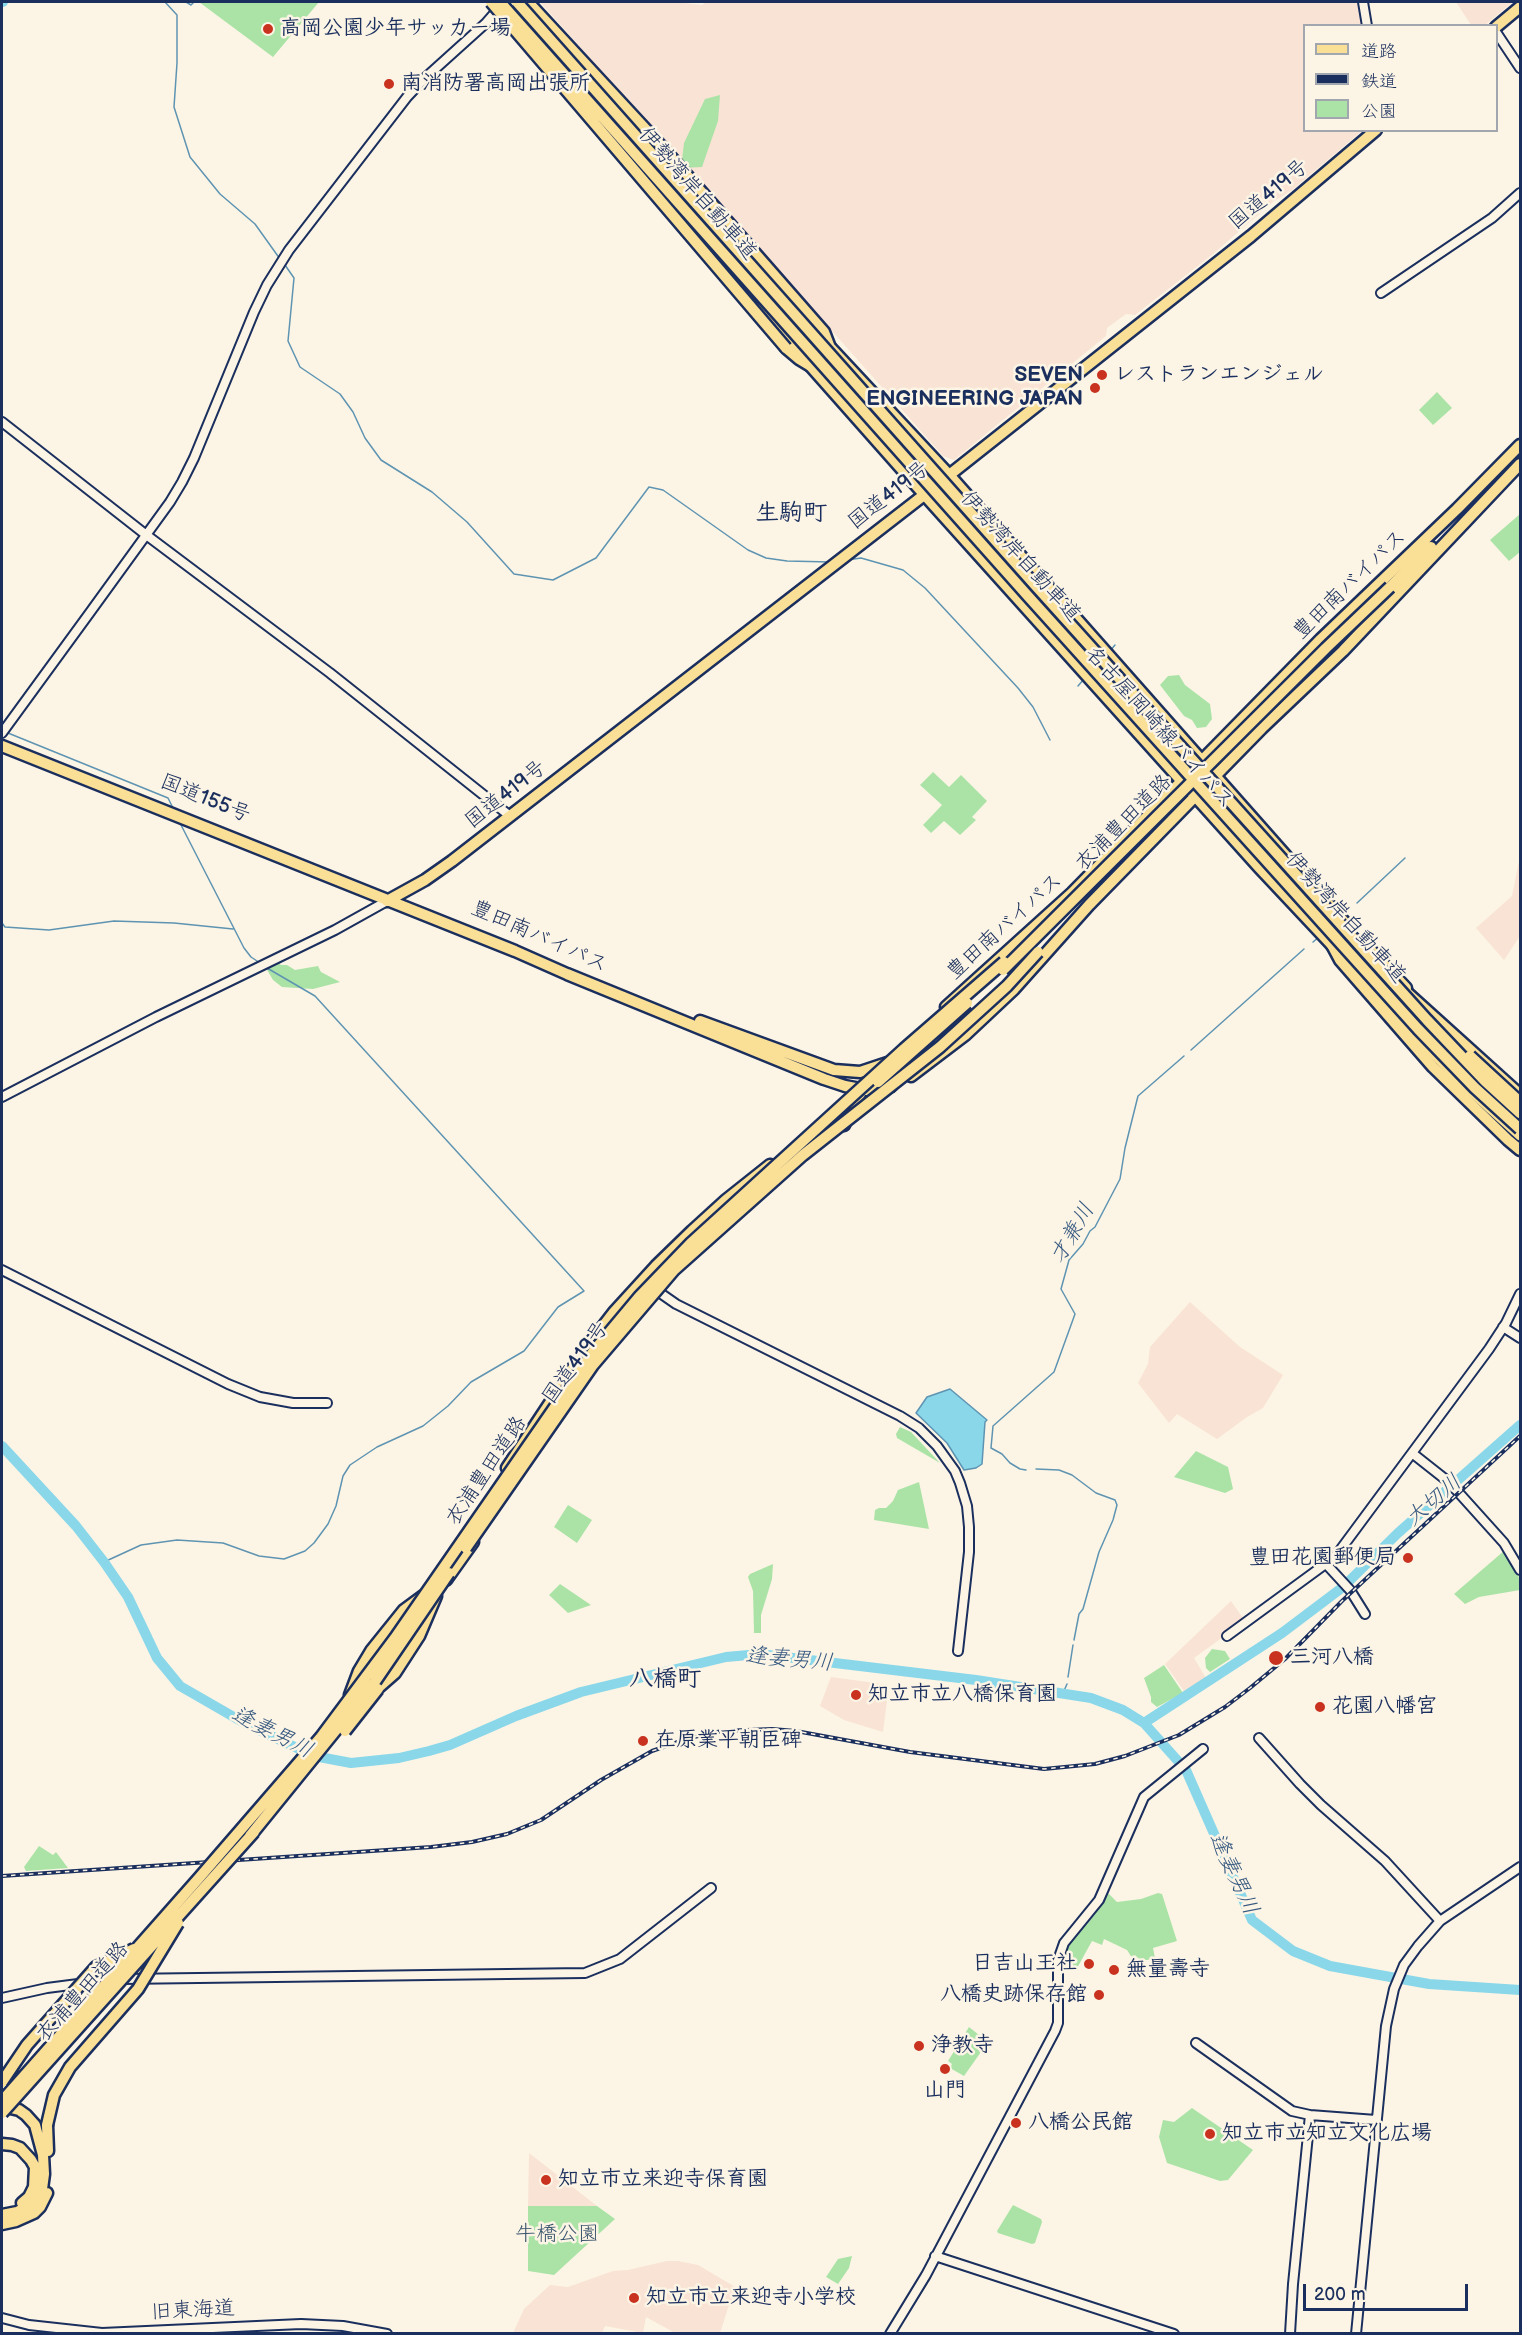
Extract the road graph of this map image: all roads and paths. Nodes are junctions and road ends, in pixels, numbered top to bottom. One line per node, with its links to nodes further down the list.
1 (490, 2): 17 (highway, bridge)
2 (500, 2): 51 (highway, 伊勢湾岸自動車道, bridge)
3 (505, 2): 17 (main road, 名古屋岡崎線バイパス); 25 (street)
4 (517, 2): 50 (highway, 伊勢湾岸自動車道, bridge)
5 (524, 2): 16 (main road, 名古屋岡崎線バイパス)
6 (528, 2): 16 (highway)
7 (1363, 2): 9 (street)
8 (1521, 7): 10 (highway)
9 (1367, 24)
10 (1498, 26)
11 (1498, 34): 12 (street)
12 (1521, 68)
13 (1374, 132): 21 (highway, 国道419号)
14 (1521, 193): 15 (street)
15 (1381, 293)
16 (829, 345): 21 (main road, 名古屋岡崎線バイパス)
17 (809, 364): 23 (main road, 名古屋岡崎線バイパス)
18 (2, 422): 25 (street)
19 (1521, 445): 22 (highway, 豊田南バイパス)
20 (1521, 464): 24 (highway)
21 (949, 474): 23 (highway, 国道419号); 30 (main road, 名古屋岡崎線バイパス)
22 (1490, 475): 26 (highway, 衣浦豊田道路); 30 (highway, 豊田南バイパス)
23 (924, 495): 32 (main road, 名古屋岡崎線バイパス); 34 (highway, 国道419号)
24 (1485, 499): 26 (highway, 衣浦豊田道路); 31 (highway)
25 (145, 534): 27 (street); 34 (street)
26 (1388, 585): 55 (highway, 衣浦豊田道路, bridge); 56 (highway, 衣浦豊田道路, bridge)
27 (2, 733)
28 (2, 739): 37 (highway, 国道155号)
29 (2, 746): 37 (highway, 国道155号)
30 (1203, 761): 31 (main road, 名古屋岡崎線バイパス); 32 (highway, 豊田南バイパス)
31 (1216, 776): 33 (highway); 38 (main road, 名古屋岡崎線バイパス)
32 (1182, 782): 33 (main road, 名古屋岡崎線バイパス); 36 (highway, 豊田南バイパス)
33 (1196, 796): 35 (highway); 39 (main road, 名古屋岡崎線バイパス)
34 (510, 816): 37 (highway, 国道419号)
35 (1109, 885): 45 (highway, 豊田南バイパス); 56 (highway, 衣浦豊田道路, bridge)
36 (1072, 893): 42 (highway, 豊田南バイパス); 55 (highway, 衣浦豊田道路, bridge)
37 (391, 899): 42 (highway, 豊田南バイパス); 43 (highway, 豊田南バイパス); 47 (street)
38 (1348, 924): 40 (highway)
39 (1332, 945): 41 (highway)
40 (1403, 987): 46 (main road); 49 (highway, bridge); 49 (main road, bridge)
41 (1380, 1002): 52 (main road); 53 (main road); 54 (highway)
42 (865, 1071): 44 (highway, 国道419号)
43 (833, 1082): 44 (highway, 豊田南バイパス); 48 (highway)
44 (851, 1088): 45 (highway, 豊田南バイパス); 48 (highway, 国道419号)
45 (871, 1090): 59 (highway, 国道419号)
46 (1521, 1094)
47 (2, 1096)
48 (844, 1102): 57 (highway, 国道419号)
49 (1521, 1104)
50 (1521, 1113)
51 (1521, 1129)
52 (1521, 1136)
53 (1521, 1142)
54 (1521, 1150)
55 (783, 1160): 76 (highway, 衣浦豊田道路, bridge)
56 (759, 1193): 76 (highway, 衣浦豊田道路, bridge)
57 (688, 1235): 59 (highway); 61 (highway, 国道419号)
58 (2, 1270): 64 (street)
59 (653, 1289): 61 (highway); 69 (highway, 国道419号); 72 (street)
60 (1521, 1294): 62 (street)
61 (612, 1315): 68 (highway, 国道419号)
62 (1503, 1327): 63 (street); 65 (street)
63 (1521, 1338)
64 (327, 1403)
65 (1412, 1453): 66 (street); 67 (street)
66 (1326, 1565): 70 (street); 71 (street)
67 (1521, 1570)
68 (420, 1599): 73 (highway, 国道419号); 76 (highway, 衣浦豊田道路, bridge)
69 (432, 1604): 73 (highway, 国道419号); 76 (highway, 衣浦豊田道路, bridge)
70 (1365, 1614)
71 (1227, 1636)
72 (958, 1651)
73 (334, 1728): 76 (highway, 国道419号, bridge)
74 (1259, 1738): 81 (street)
75 (1200, 1751): 96 (street)
76 (247, 1831): 80 (highway, 衣浦豊田道路, bridge); 82 (highway, 衣浦豊田道路, bridge)
77 (1521, 1867): 81 (street)
78 (200, 1884): 83 (highway)
79 (711, 1888): 83 (street)
80 (194, 1897): 89 (highway, 衣浦豊田道路, bridge); 95 (highway, 衣浦豊田道路, bridge)
81 (1440, 1921): 91 (street)
82 (137, 1948): 86 (highway, 衣浦豊田道路, bridge); 87 (highway, 衣浦豊田道路, bridge)
83 (114, 1979): 84 (street)
84 (2, 1998)
85 (1196, 2043): 90 (street)
86 (2, 2082)
87 (2, 2101)
88 (2, 2106): 94 (highway)
89 (2, 2113)
90 (1310, 2115): 91 (street); 101 (street)
91 (1376, 2120): 102 (street)
92 (2, 2144): 93 (highway)
93 (2, 2208)
94 (2, 2215)
95 (2, 2224)
96 (935, 2256): 99 (street); 100 (street)
97 (2, 2318): 98 (street, 旧東海道)
98 (387, 2334)
99 (890, 2334)
100 (1174, 2334)
101 (1290, 2334)
102 (1356, 2334)

